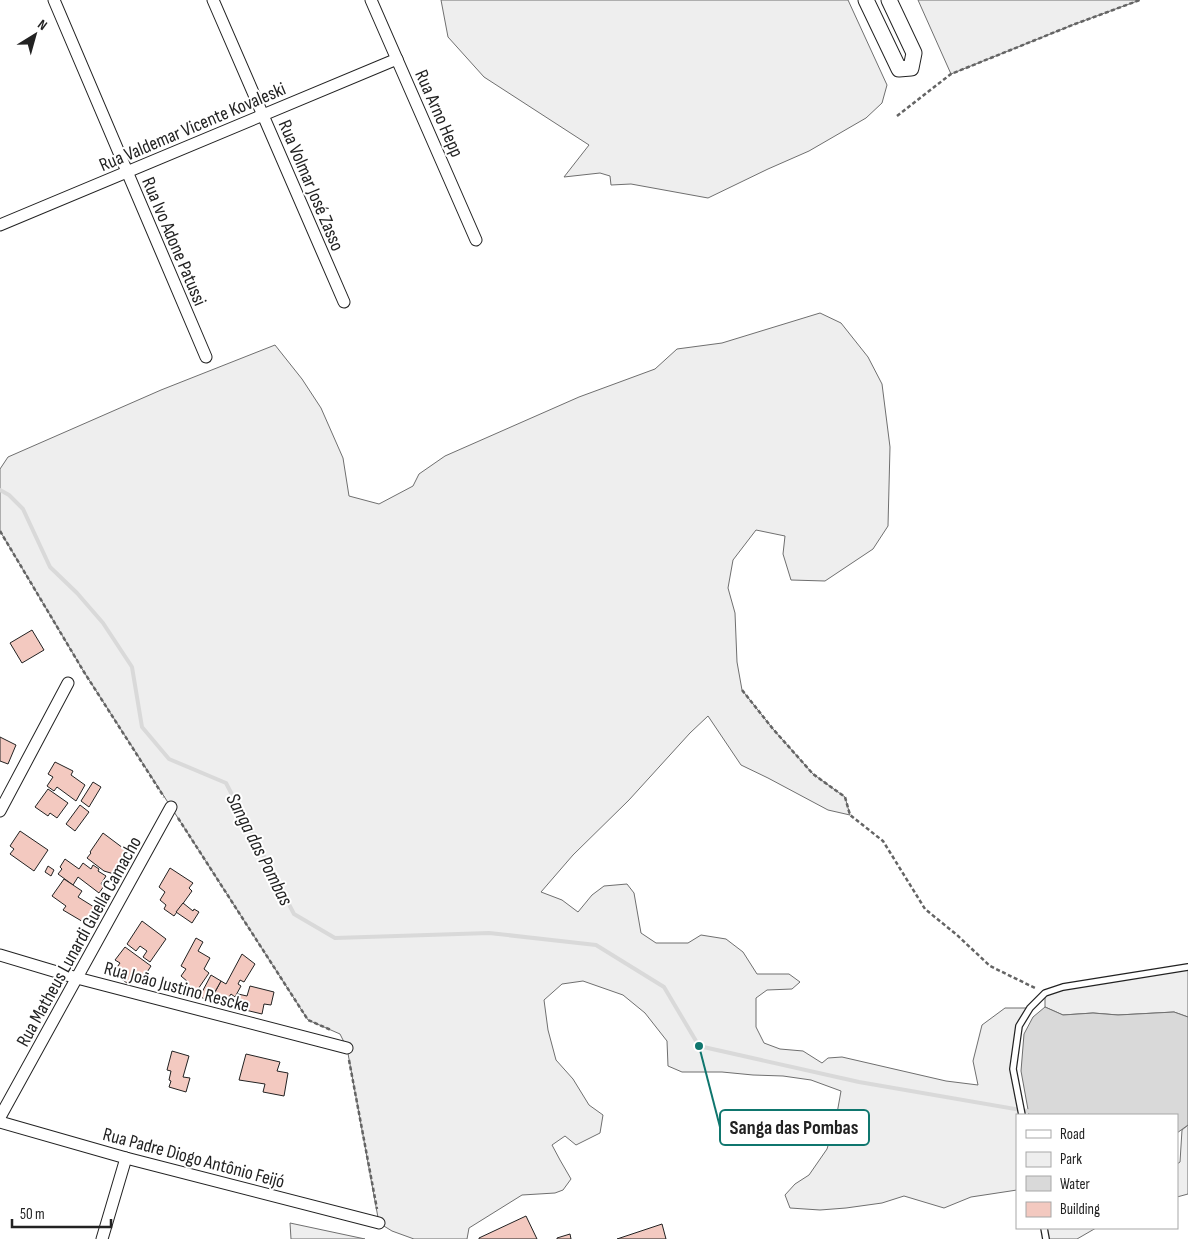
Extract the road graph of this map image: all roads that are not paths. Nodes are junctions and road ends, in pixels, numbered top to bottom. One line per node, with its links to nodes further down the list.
1 (54, 0): 8 (street, Rua Ivo Adone Patussi)
2 (213, 0): 7 (street, Rua Volmar José Zasso)
3 (371, 0): 6 (street, Rua Arno Hepp)
4 (866, 0): 5 (street)
5 (889, 0)
6 (397, 59): 7 (street, Rua Valdemar Vicente Kovaleski); 10 (street, Rua Arno Hepp)
7 (263, 115): 8 (street, Rua Valdemar Vicente Kovaleski); 11 (street, Rua Volmar José Zasso)
8 (127, 172): 9 (street, Rua Valdemar Vicente Kovaleski); 12 (street, Rua Ivo Adone Patussi)
9 (0, 225)
10 (476, 240)
11 (344, 302)
12 (206, 357)
13 (68, 683): 15 (street)
14 (171, 808): 18 (street, Rua Matheus Lunardi Guella Camacho)
15 (0, 810)
16 (0, 955): 18 (street, Rua João Justino Rescke)
17 (1188, 967): 20 (lane)
18 (77, 978): 19 (street, Rua João Justino Rescke); 21 (street, Rua Matheus Lunardi Guella Camacho)
19 (347, 1048)
20 (1022, 1114)
21 (0, 1117)
22 (0, 1122): 23 (street, Rua Padre Diogo Antônio Feijó)
23 (126, 1158): 24 (street, Rua Padre Diogo Antônio Feijó); 25 (street)
24 (379, 1223)
25 (102, 1239)

